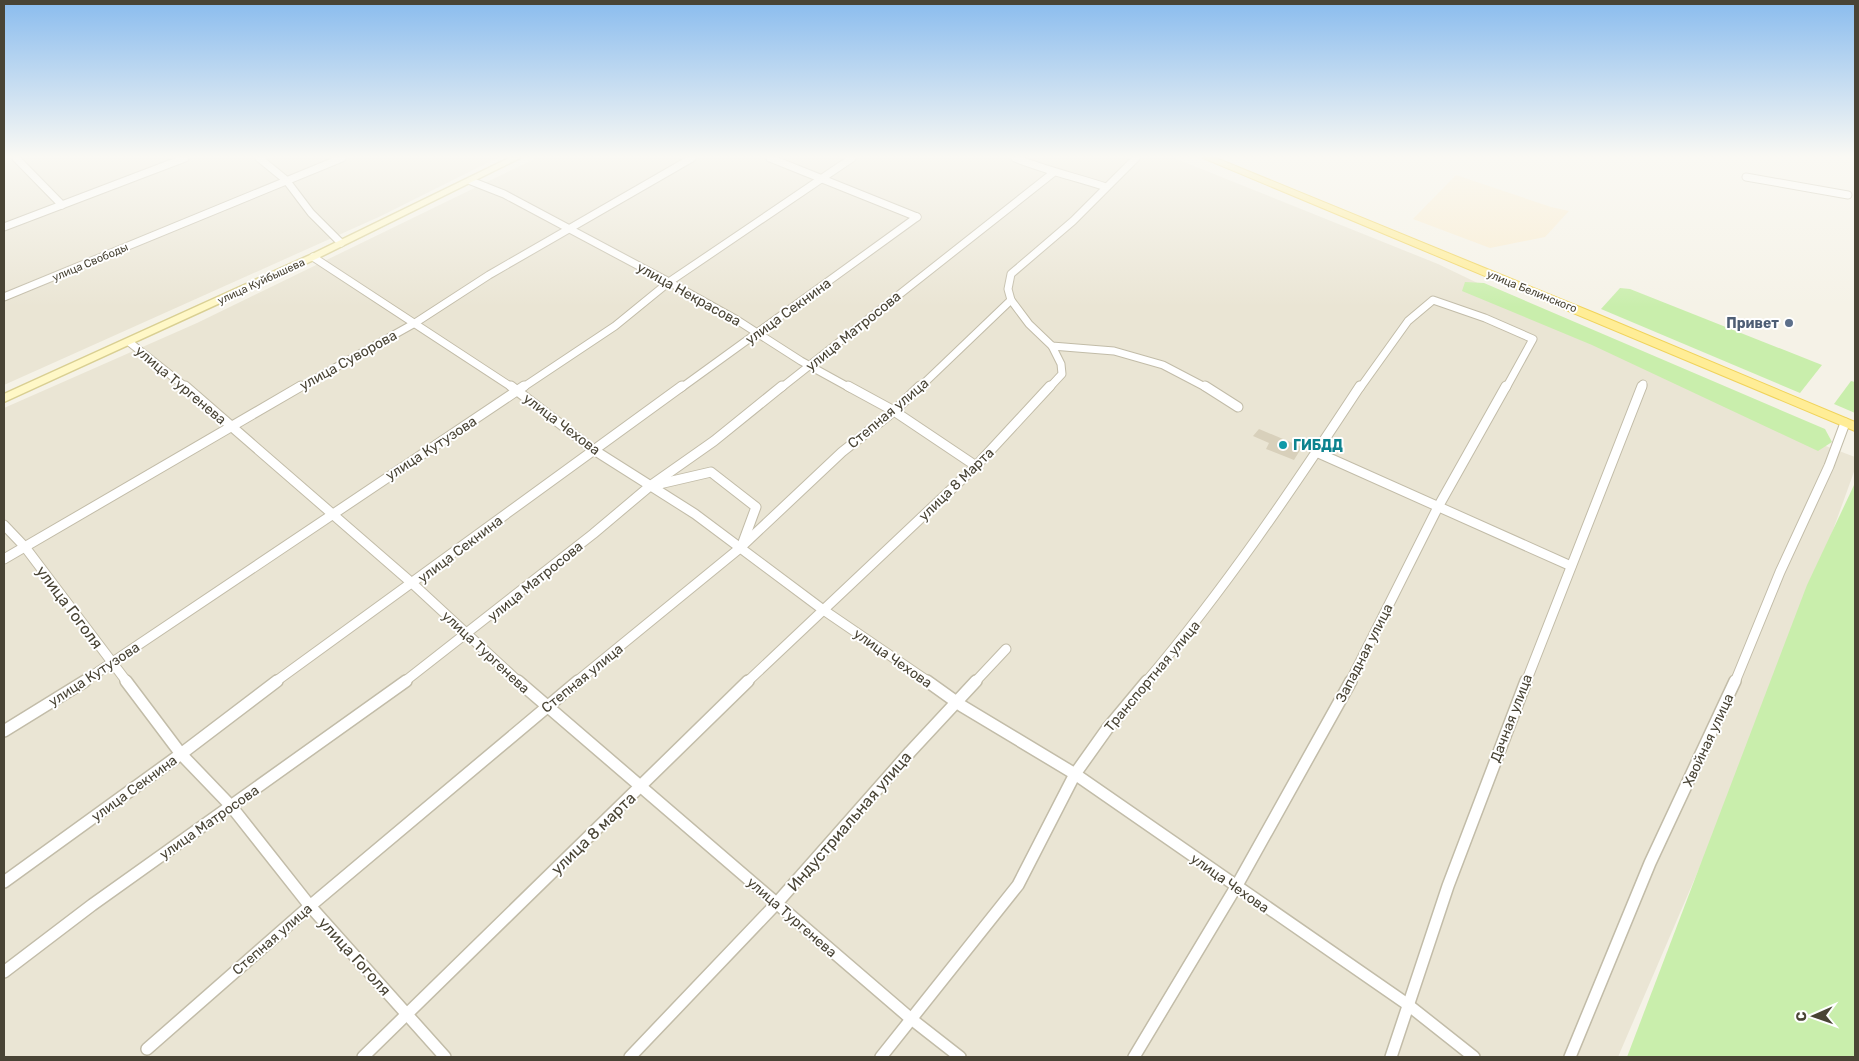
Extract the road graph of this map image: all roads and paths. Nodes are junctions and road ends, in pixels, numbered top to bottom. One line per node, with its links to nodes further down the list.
1 (56, 208): 12 (street)
2 (220, 208): 17 (street, улица Свободы)
3 (307, 208): 14 (street)
4 (416, 208): 14 (main road, улица Куйбышева)
5 (528, 208): 13 (street, улица Некрасова)
6 (607, 208): 13 (street, улица Суворова)
7 (781, 208): 16 (street, улица Кутузова)
8 (894, 208): 21 (street, улица Секнина)
9 (1008, 208): 24 (street, улица Матросова)
10 (1086, 208): 18 (street)
11 (1329, 208): 30 (main road, улица Белинского)
12 (4, 228)
13 (568, 230): 16 (street, улица Некрасова); 20 (street, улица Суворова)
14 (342, 243): 15 (main road, улица Куйбышева)
15 (313, 258): 20 (street, улица Чехова); 22 (main road, улица Куйбышева)
16 (669, 282): 21 (street, улица Некрасова); 26 (street, улица Кутузова)
17 (4, 297)
18 (1011, 300): 23 (street); 29 (street, Степная улица)
19 (1433, 300): 33 (street, Транспортная улица); 36 (street, Западная улица)
20 (415, 322): 26 (street, улица Чехова); 31 (street, улица Суворова)
21 (757, 334): 24 (street, улица Некрасова); 32 (street, улица Секнина)
22 (129, 342): 27 (main road, улица Куйбышева); 31 (street, улица Тургенева)
23 (1052, 346): 28 (street); 34 (street, улица 8 Марта)
24 (810, 366): 29 (street, улица Некрасова); 35 (street, улица Матросова)
25 (1643, 384): 42 (street, Дачная улица)
26 (517, 390): 32 (street, улица Чехова); 37 (street, улица Кутузова)
27 (4, 398)
28 (1238, 408)
29 (894, 411): 34 (street, улица Некрасова); 40 (street, Степная улица)
30 (1850, 425): 72 (street, Хвойная улица)
31 (230, 426): 37 (street, улица Тургенева); 39 (street, улица Суворова)
32 (594, 450): 35 (street, улица Чехова); 43 (street, улица Секнина)
33 (1316, 452): 36 (street); 52 (street, Транспортная улица)
34 (976, 466): 44 (street, улица 8 Марта)
35 (650, 486): 40 (street, улица Чехова); 40 (street); 45 (street, улица Матросова)
36 (1438, 507): 42 (street); 56 (street, Западная улица)
37 (332, 514): 43 (street, улица Тургенева); 47 (street, улица Кутузова)
38 (4, 525): 39 (street, улица Гоголя)
39 (25, 547): 41 (street, улица Суворова); 47 (street, улица Гоголя)
40 (740, 548): 44 (street, улица Чехова); 49 (street, Степная улица)
41 (4, 559)
42 (1571, 566): 60 (street, Дачная улица)
43 (414, 584): 45 (street, улица Тургенева); 51 (street, улица Секнина)
44 (822, 610): 48 (street, улица Чехова); 53 (street, улица 8 марта)
45 (466, 635): 49 (street, улица Тургенева); 54 (street, улица Матросова)
46 (1006, 649): 48 (street, Индустриальная улица)
47 (113, 664): 50 (street, улица Кутузова); 51 (street, улица Гоголя)
48 (956, 702): 52 (street, улица Чехова); 57 (street, Индустриальная улица)
49 (546, 707): 53 (street, улица Тургенева); 58 (street, Степная улица)
50 (4, 731)
51 (181, 754): 54 (street, улица Гоголя); 55 (street, улица Секнина)
52 (1075, 774): 56 (street, улица Чехова); 62 (street, Транспортная улица)
53 (642, 786): 57 (street, улица Тургенева); 61 (street, улица 8 марта)
54 (231, 806): 58 (street, улица Гоголя); 59 (street, улица Матросова)
55 (4, 882)
56 (1236, 887): 60 (street, улица Чехова); 69 (street, Западная улица)
57 (776, 904): 62 (street, улица Тургенева); 66 (street, Индустриальная улица)
58 (310, 906): 61 (street, улица Гоголя); 63 (street, Степная улица)
59 (4, 972)
60 (1407, 1004): 70 (street, Дачная улица); 71 (street, улица Чехова)
61 (408, 1014): 64 (street, улица 8 марта); 65 (street, улица Гоголя)
62 (910, 1018): 67 (street, Транспортная улица); 68 (street, улица Тургенева)
63 (147, 1049)
64 (363, 1057)
65 (445, 1057)
66 (630, 1057)
67 (881, 1057)
68 (960, 1057)
69 (1134, 1057)
70 (1391, 1057)
71 (1474, 1057)
72 (1570, 1057)

